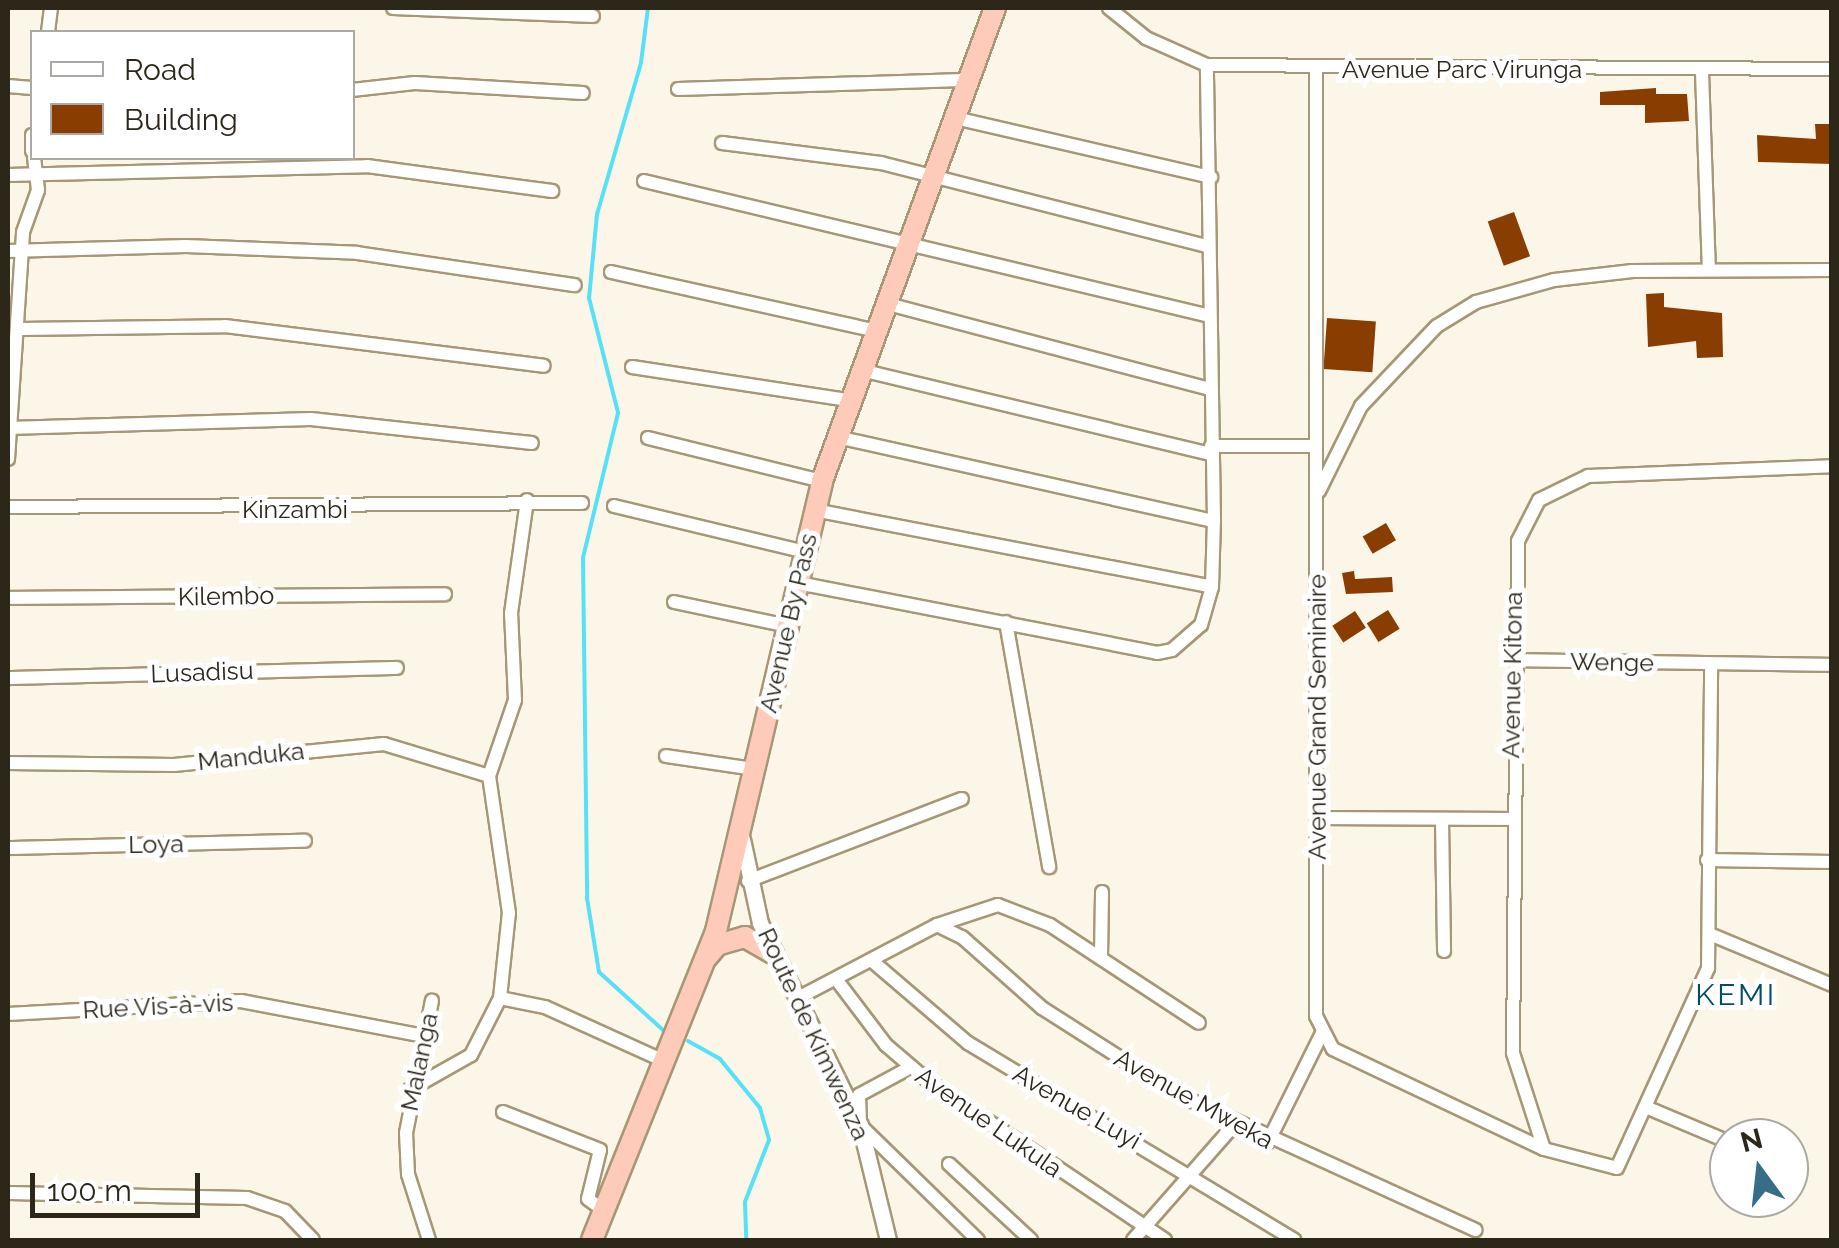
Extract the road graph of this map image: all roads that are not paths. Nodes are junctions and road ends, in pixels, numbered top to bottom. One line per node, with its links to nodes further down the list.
1 (392, 8): 4 (street)
2 (994, 8): 9 (highway, Avenue By Pass)
3 (1109, 8): 5 (street, Avenue Parc Virunga)
4 (593, 16)
5 (1207, 65): 6 (street, Avenue Parc Virunga); 19 (street)
6 (1316, 68): 8 (street, Avenue Parc Virunga); 43 (street, Avenue Grand Seminaire)
7 (1832, 69): 8 (street, Avenue Parc Virunga)
8 (1702, 72): 26 (street)
9 (970, 80): 10 (street); 13 (highway, Avenue By Pass)
10 (678, 89)
11 (355, 90): 12 (street)
12 (583, 93)
13 (955, 118): 18 (highway, Avenue By Pass); 19 (street)
14 (722, 142): 18 (street)
15 (33, 160): 17 (street)
16 (8, 175): 17 (street)
17 (34, 177): 21 (street); 25 (street)
18 (933, 177): 22 (highway, Avenue By Pass); 23 (street)
19 (1211, 177): 23 (street)
20 (644, 181): 22 (street)
21 (552, 191)
22 (911, 244): 30 (highway, Avenue By Pass); 31 (street)
23 (1207, 246): 31 (street)
24 (8, 251): 25 (street)
25 (25, 252): 29 (street); 33 (street)
26 (1709, 268): 27 (street); 48 (street)
27 (1832, 270)
28 (611, 272): 32 (street)
29 (575, 285)
30 (888, 304): 32 (highway, Avenue By Pass); 37 (street)
31 (1206, 315): 37 (street)
32 (878, 331): 36 (highway, Avenue By Pass)
33 (15, 333): 34 (street); 39 (street)
34 (544, 366)
35 (632, 367): 38 (street)
36 (864, 372): 38 (highway, Avenue By Pass); 44 (street)
37 (1206, 388): 44 (street)
38 (853, 401): 41 (highway, Avenue By Pass)
39 (9, 428): 42 (street); 45 (street)
40 (648, 438): 47 (street)
41 (837, 438): 47 (highway, Avenue By Pass); 54 (street)
42 (532, 444)
43 (1316, 446): 44 (street); 48 (street, Avenue Grand Seminaire)
44 (1212, 450): 54 (street)
45 (8, 459)
46 (1832, 466): 63 (street, Avenue Kitona)
47 (822, 481): 53 (highway, Avenue By Pass)
48 (1316, 498): 73 (street, Avenue Grand Seminaire)
49 (527, 500): 50 (street, Kinzambi); 51 (street, Kinzambi); 71 (street)
50 (582, 503)
51 (8, 506)
52 (614, 506): 55 (street)
53 (814, 510): 55 (highway, Avenue By Pass); 57 (street)
54 (1214, 521): 57 (street)
55 (806, 552): 56 (highway, Avenue By Pass)
56 (798, 583): 61 (street); 62 (highway, Avenue By Pass)
57 (1212, 587): 61 (street)
58 (445, 594): 59 (street, Kilembo)
59 (8, 598)
60 (674, 602): 62 (street)
61 (1006, 622): 81 (street)
62 (788, 626): 70 (highway, Avenue By Pass)
63 (1514, 660): 64 (street, Wenge); 74 (street, Avenue Kitona)
64 (1712, 664): 65 (street, Wenge); 79 (street)
65 (1832, 664)
66 (397, 668): 67 (street, Lusadisu)
67 (8, 678)
68 (666, 756): 70 (street)
69 (8, 764): 71 (street, Manduka)
70 (754, 769): 76 (highway, Avenue By Pass)
71 (490, 776): 93 (street)
72 (962, 799): 82 (street)
73 (1318, 818): 75 (street); 98 (street, Avenue Grand Seminaire)
74 (1510, 819): 75 (street); 109 (street, Avenue Kitona)
75 (1442, 820): 86 (street)
76 (741, 828): 82 (street, Route de Kimwenza); 90 (highway, Avenue By Pass)
77 (304, 841): 78 (street, Loya)
78 (8, 848)
79 (1707, 860): 80 (street); 85 (street)
80 (1832, 862)
81 (1049, 867)
82 (748, 881): 87 (street, Route de Kimwenza)
83 (1102, 892): 88 (street)
84 (937, 926): 88 (street); 89 (street); 106 (street, Avenue Mweka)
85 (1712, 935): 92 (street); 103 (street)
86 (1444, 951)
87 (773, 952): 90 (highway); 94 (street, Route de Kimwenza)
88 (1102, 958): 97 (street)
89 (872, 960): 91 (street); 111 (street, Avenue Luyi)
90 (703, 963): 100 (highway, Avenue By Pass)
91 (836, 979): 94 (street); 101 (street, Avenue Lukula)
92 (1832, 985)
93 (500, 998): 100 (street); 102 (street)
94 (796, 999): 105 (street, Route de Kimwenza)
95 (432, 1001): 99 (street, Malanga)
96 (8, 1014): 99 (street, Rue Vis-à-vis)
97 (1199, 1023)
98 (1322, 1033): 108 (street); 109 (street)
99 (425, 1036): 102 (street, Malanga)
100 (664, 1061): 113 (highway, Avenue By Pass)
101 (911, 1067): 105 (street); 114 (street, Avenue Lukula)
102 (409, 1090): 117 (street, Malanga)
103 (1648, 1108): 107 (street); 109 (street)
104 (503, 1112): 113 (street)
105 (860, 1125): 119 (street, Route de Kimwenza); 120 (street)
106 (1234, 1126): 108 (street, Avenue Mweka); 111 (street)
107 (1709, 1134)
108 (1268, 1142): 115 (street, Avenue Mweka)
109 (1544, 1149)
110 (948, 1164): 121 (street)
111 (1192, 1173): 114 (street); 124 (street, Avenue Luyi)
112 (8, 1193): 116 (street)
113 (603, 1210): 118 (highway, Avenue By Pass)
114 (1142, 1227): 122 (street); 123 (street, Avenue Lukula)
115 (1476, 1230)
116 (311, 1239)
117 (428, 1240)
118 (592, 1240)
119 (888, 1240)
120 (978, 1240)
121 (1031, 1240)
122 (1133, 1240)
123 (1164, 1240)
124 (1294, 1240)

